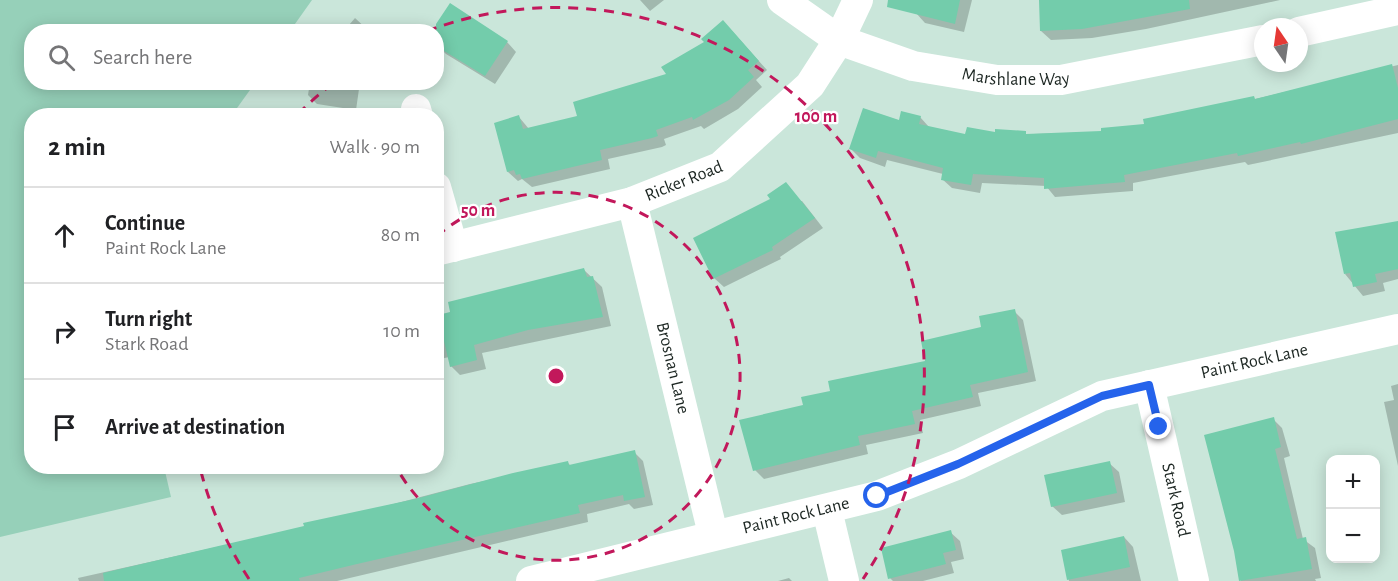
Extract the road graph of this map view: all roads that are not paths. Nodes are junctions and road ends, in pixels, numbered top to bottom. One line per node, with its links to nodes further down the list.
1 (782, 0): 5 (street, Marshlane Way)
2 (858, 0): 5 (street, Ricker Road)
3 (1398, 10): 4 (street)
4 (1308, 30)
5 (839, 40): 6 (street, Marshlane Way); 7 (street, Ricker Road)
6 (1254, 42)
7 (632, 202): 8 (street, Ricker Road); 12 (street, Brosnan Lane)
8 (445, 249)
9 (1398, 329): 10 (street, Paint Rock Lane)
10 (1149, 385): 11 (street, Paint Rock Lane); 15 (street, Stark Road)
11 (827, 510): 12 (street, Paint Rock Lane); 14 (street)
12 (713, 534): 13 (street, Paint Rock Lane)
13 (531, 581)
14 (844, 581)
15 (1194, 581)

